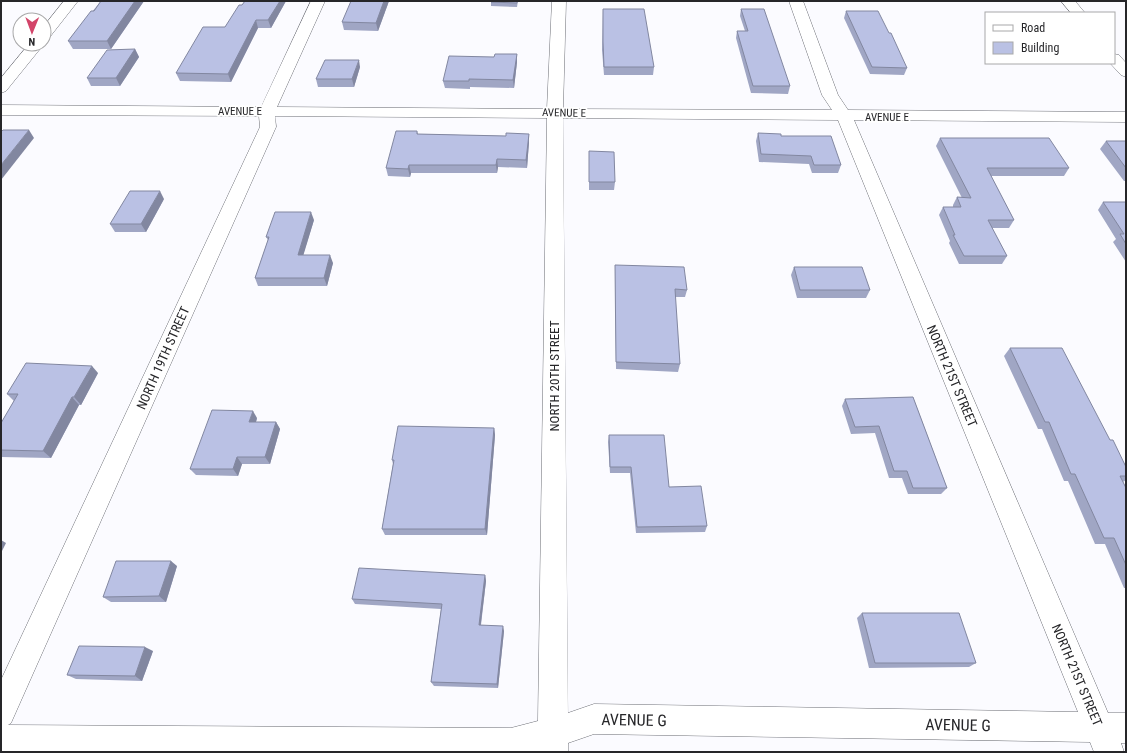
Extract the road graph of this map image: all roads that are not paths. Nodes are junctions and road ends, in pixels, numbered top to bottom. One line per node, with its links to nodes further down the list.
1 (72, 1): 7 (street)
2 (318, 1): 13 (street, NORTH 19TH STREET)
3 (559, 1): 14 (street, NORTH 20TH STREET)
4 (796, 1): 15 (street, NORTH 21ST STREET)
5 (1068, 1): 6 (street)
6 (1077, 12)
7 (52, 25)
8 (30, 52): 11 (street)
9 (1115, 59): 10 (street)
10 (1126, 72)
11 (1, 88)
12 (1, 110): 13 (street, AVENUE E)
13 (267, 111): 14 (street, AVENUE E); 17 (street, NORTH 19TH STREET)
14 (555, 113): 15 (street, AVENUE E); 20 (street, NORTH 20TH STREET)
15 (844, 116): 16 (street, AVENUE E); 18 (street, NORTH 21ST STREET)
16 (1126, 117)
17 (1, 713)
18 (1112, 736): 20 (street, AVENUE G)
19 (1, 740): 20 (street, AVENUE G)
20 (553, 743)

